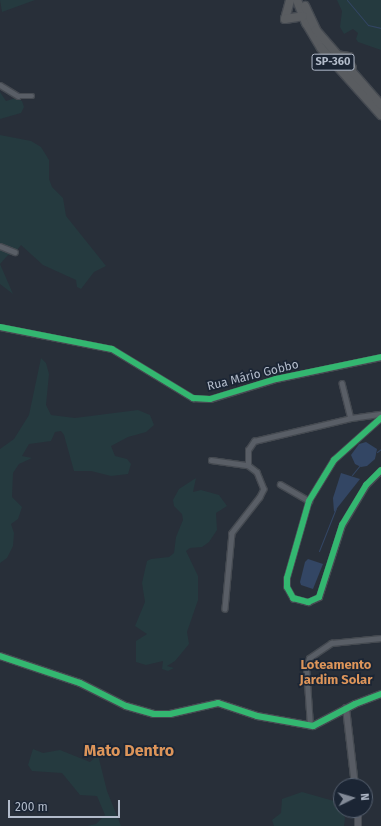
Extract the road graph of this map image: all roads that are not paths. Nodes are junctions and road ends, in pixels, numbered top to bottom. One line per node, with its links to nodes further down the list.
1 (290, 0): 4 (highway)
2 (298, 0): 4 (highway, SP-360)
3 (303, 0): 7 (highway, SP-360)
4 (303, 16): 8 (highway, SP-360)
5 (0, 85): 6 (street)
6 (32, 96)
7 (381, 105)
8 (381, 115)
9 (0, 246): 10 (street)
10 (15, 252)
11 (0, 327): 12 (street, Rua Mário Gobbo)
12 (381, 357)
13 (342, 382): 15 (street)
14 (381, 414): 15 (street)
15 (351, 418): 18 (street)
16 (381, 418): 21 (street)
17 (211, 460): 18 (street)
18 (248, 465): 22 (street)
19 (381, 470): 21 (street)
20 (280, 484): 21 (street)
21 (310, 501)
22 (225, 609)
23 (381, 638): 27 (street)
24 (0, 656): 27 (street)
25 (381, 694): 26 (street)
26 (346, 708): 27 (street); 28 (street)
27 (310, 726)
28 (354, 778)

